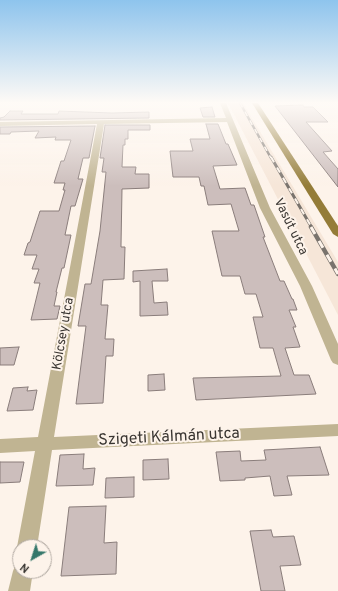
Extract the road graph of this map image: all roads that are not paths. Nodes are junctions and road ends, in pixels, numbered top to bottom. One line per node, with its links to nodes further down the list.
1 (99, 131): 7 (street, Kölcsey utca)
2 (234, 131): 5 (street, Vasút utca)
3 (272, 131): 4 (main road)
4 (338, 234)
5 (338, 360)
6 (338, 430): 7 (street, Szigeti Kálmán utca)
7 (44, 444): 8 (street, Szigeti Kálmán utca); 9 (street, Kölcsey utca)
8 (0, 446)
9 (28, 539)
10 (21, 579): 11 (street)
11 (19, 591)

